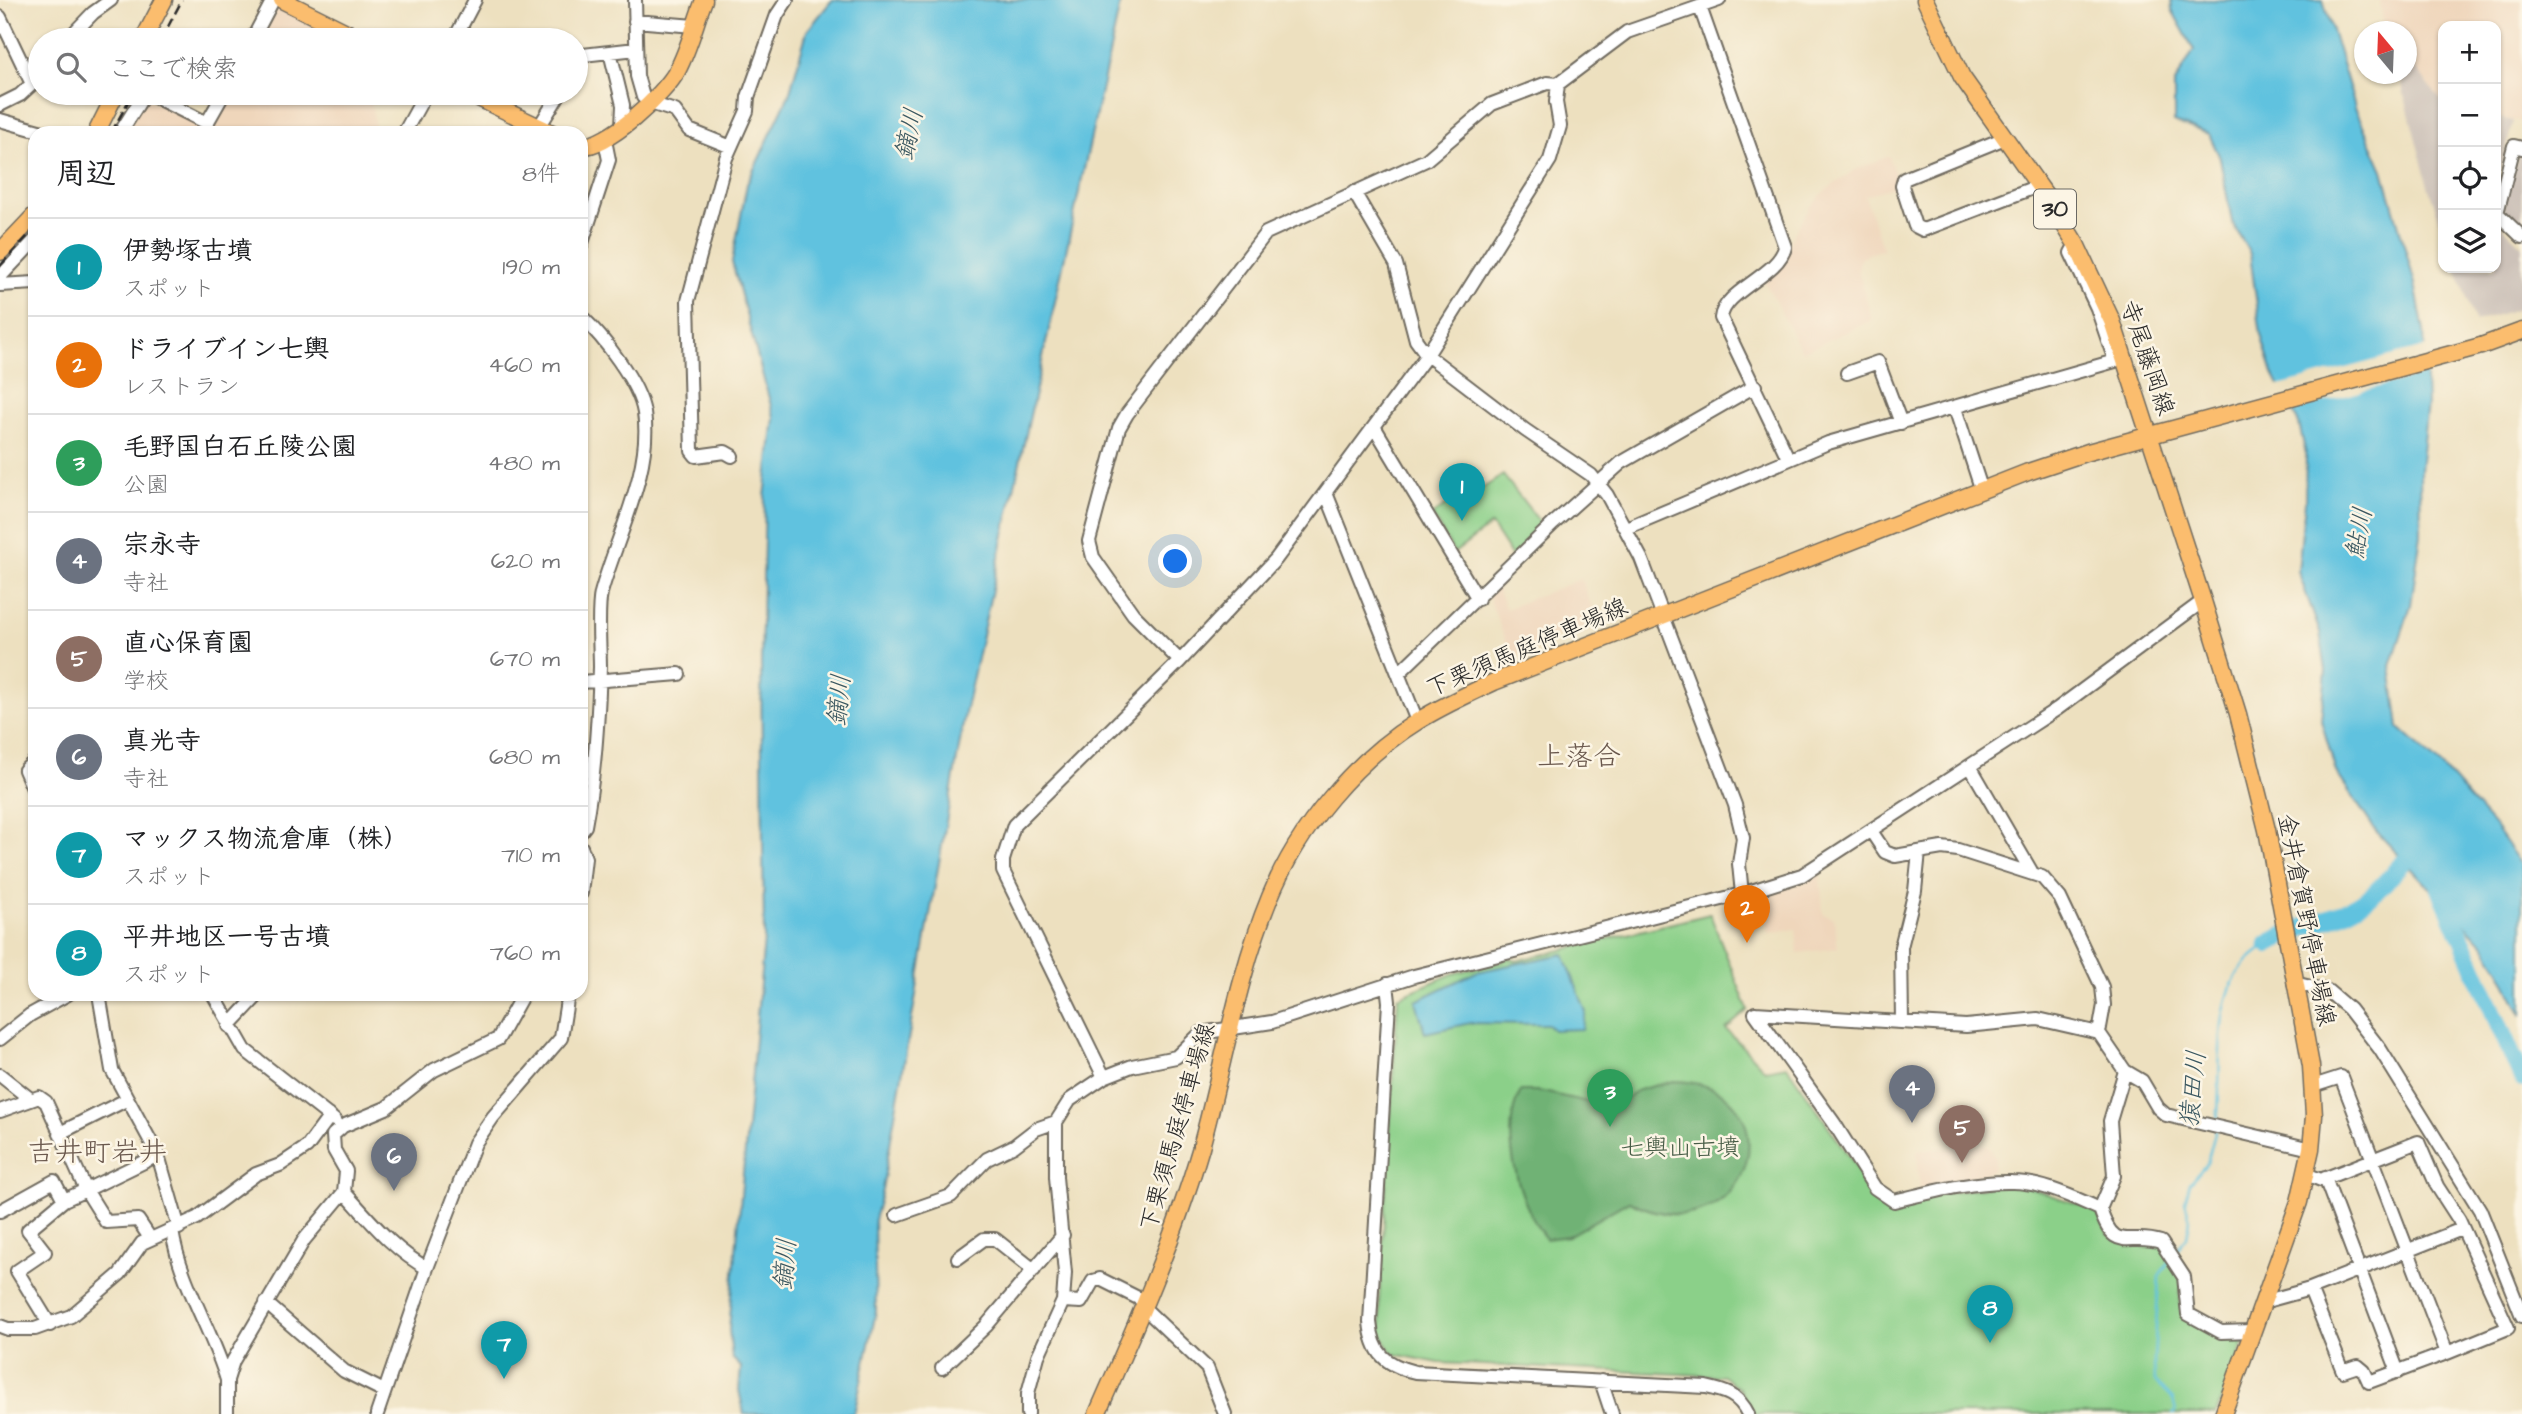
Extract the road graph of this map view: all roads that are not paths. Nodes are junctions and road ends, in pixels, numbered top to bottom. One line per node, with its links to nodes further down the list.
1 (111, 0): 15 (street)
2 (164, 0): 16 (main road)
3 (274, 0): 17 (street)
4 (282, 0): 18 (main road)
5 (475, 0): 19 (street)
6 (635, 0): 13 (street)
7 (704, 0): 14 (main road)
8 (787, 0): 46 (street)
9 (1719, 0): 11 (street)
10 (1925, 0): 43 (main road, 寺尾藤岡線 / 30)
11 (1700, 7): 24 (street); 63 (street)
12 (0, 17): 23 (street)
13 (635, 21): 14 (street); 20 (street)
14 (694, 26): 26 (main road)
15 (79, 28)
16 (149, 28)
17 (259, 28)
18 (338, 28)
19 (460, 28)
20 (636, 49): 21 (street); 26 (street)
21 (610, 52): 22 (street); 36 (street)
22 (588, 54)
23 (28, 76)
24 (1558, 84): 49 (street); 61 (street)
25 (28, 88): 27 (street)
26 (650, 103): 36 (main road); 46 (street)
27 (0, 104)
28 (110, 105): 37 (main road)
29 (138, 105): 38 (street)
30 (170, 105): 31 (street)
31 (217, 105)
32 (419, 105): 39 (street)
33 (493, 105): 40 (main road)
34 (555, 105): 41 (street)
35 (0, 120): 42 (street)
36 (622, 125): 44 (main road)
37 (100, 126)
38 (125, 126)
39 (408, 126)
40 (537, 126)
41 (547, 126)
42 (28, 128)
43 (2005, 138): 48 (main road, 寺尾藤岡線 / 30); 48 (street)
44 (604, 140): 45 (main road); 51 (street)
45 (588, 144)
46 (731, 147): 68 (street)
47 (2522, 148): 52 (street)
48 (2038, 186): 53 (main road, 寺尾藤岡線 / 30)
49 (1354, 192): 61 (street); 77 (street)
50 (28, 222): 55 (main road)
51 (588, 224)
52 (2522, 237)
53 (2076, 244): 64 (street); 67 (main road, 寺尾藤岡線 / 30)
54 (28, 247): 56 (street)
55 (0, 252)
56 (0, 277)
57 (28, 283): 58 (street)
58 (0, 285)
59 (588, 323): 80 (street)
60 (2522, 331): 67 (main road, 寺尾藤岡線)
61 (1427, 355): 66 (street); 70 (street)
62 (1847, 373): 65 (street)
63 (1755, 386): 69 (street); 70 (street)
64 (1955, 408): 65 (street); 71 (street)
65 (1901, 423): 69 (street)
66 (1375, 428): 72 (street); 74 (street)
67 (2149, 436): 71 (main road, 下栗須馬庭停車場線); 75 (main road, 金井倉賀野停車場線)
68 (732, 456)
69 (1787, 458): 73 (street)
70 (1599, 483): 73 (street); 74 (street)
71 (1981, 488): 76 (main road, 下栗須馬庭停車場線)
72 (1326, 493): 77 (street); 79 (street)
73 (1626, 528): 76 (street)
74 (1478, 599): 79 (street)
75 (2203, 601): 83 (street); 89 (main road, 金井倉賀野停車場線)
76 (1664, 615): 82 (main road, 下栗須馬庭停車場線); 88 (street)
77 (1180, 661): 104 (street)
78 (679, 674): 80 (street)
79 (1398, 674): 82 (street)
80 (599, 680): 81 (street); 84 (street)
81 (588, 681)
82 (1417, 721): 99 (main road, 下栗須馬庭停車場線)
83 (1970, 766): 85 (street); 87 (street)
84 (588, 811)
85 (1871, 831): 86 (street); 88 (street)
86 (1919, 852): 87 (street); 97 (street)
87 (2031, 871): 100 (street)
88 (1742, 894): 90 (street)
89 (2294, 983): 105 (main road, 金井倉賀野停車場線); 138 (street)
90 (1387, 984): 99 (street); 146 (street)
91 (57, 1001): 101 (street)
92 (100, 1001): 107 (street)
93 (216, 1001): 98 (street)
94 (252, 1001): 98 (street)
95 (519, 1001): 111 (street)
96 (567, 1001): 130 (street)
97 (1902, 1023): 100 (street); 121 (street)
98 (229, 1026): 109 (street)
99 (1230, 1027): 104 (street); 137 (main road, 下栗須馬庭停車場線)
100 (2099, 1033): 102 (street)
101 (2, 1036)
102 (2125, 1071): 113 (street); 121 (street)
103 (0, 1075): 106 (street)
104 (1104, 1077): 110 (street)
105 (2313, 1086): 113 (main road, 金井倉賀野停車場線); 115 (street)
106 (29, 1098): 108 (street); 112 (street)
107 (126, 1100): 112 (street); 114 (street)
108 (0, 1111)
109 (330, 1116): 111 (street); 124 (street)
110 (1056, 1122): 123 (street); 126 (street)
111 (343, 1126): 119 (street)
112 (60, 1133): 118 (street)
113 (2311, 1149): 116 (main road, 金井倉賀野停車場線)
114 (158, 1155): 118 (street); 124 (street)
115 (2372, 1160): 117 (street); 125 (street); 128 (street)
116 (2306, 1174): 117 (street); 135 (main road, 金井倉賀野停車場線)
117 (2325, 1178): 131 (street)
118 (86, 1190): 120 (street); 127 (street)
119 (344, 1192): 130 (street); 136 (street)
120 (65, 1200): 122 (street); 140 (street)
121 (2100, 1209): 141 (street)
122 (0, 1211)
123 (897, 1215)
124 (176, 1229): 127 (street); 145 (street)
125 (2462, 1229): 128 (street); 142 (street)
126 (1063, 1234): 132 (street); 134 (street)
127 (150, 1238): 140 (street)
128 (2407, 1251): 131 (street); 142 (street)
129 (958, 1258): 132 (street)
130 (427, 1268): 147 (street)
131 (2360, 1269): 133 (street); 144 (street)
132 (1034, 1270): 143 (street)
133 (2310, 1289): 135 (street); 144 (street)
134 (1063, 1301): 137 (street); 150 (street)
135 (2263, 1302): 141 (main road, 金井倉賀野停車場線)
136 (265, 1304): 145 (street); 147 (street)
137 (1145, 1305): 151 (main road, 下栗須馬庭停車場線); 152 (street)
138 (2522, 1316)
139 (0, 1325): 140 (street)
140 (50, 1325)
141 (2252, 1331): 155 (main road, 金井倉賀野停車場線)
142 (2447, 1353): 144 (street)
143 (942, 1368)
144 (2398, 1372)
145 (227, 1380): 148 (street)
146 (1601, 1381): 153 (street); 154 (street)
147 (384, 1391): 149 (street)
148 (227, 1414)
149 (377, 1414)
150 (1028, 1414)
151 (1097, 1414)
152 (1225, 1414)
153 (1612, 1414)
154 (1748, 1414)
155 (2223, 1414)

